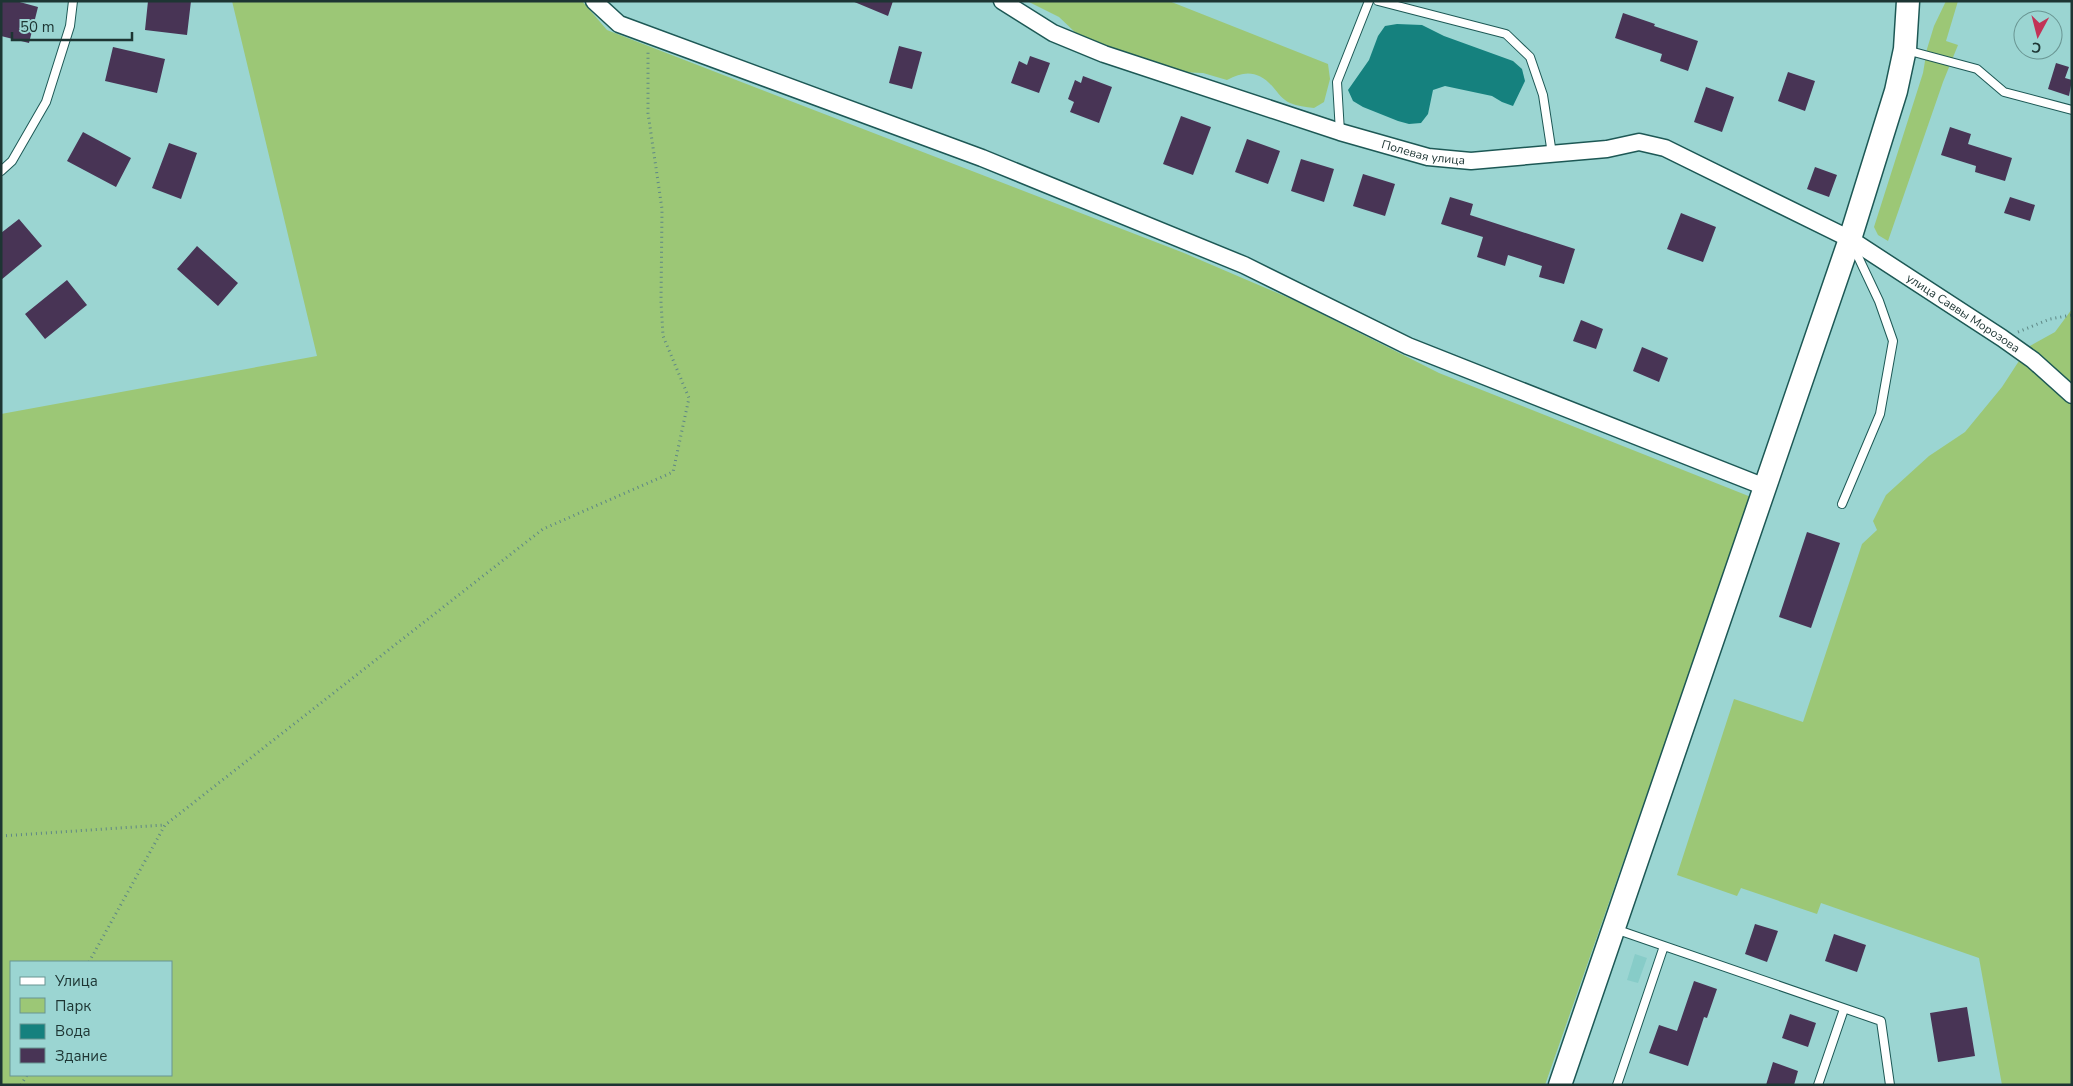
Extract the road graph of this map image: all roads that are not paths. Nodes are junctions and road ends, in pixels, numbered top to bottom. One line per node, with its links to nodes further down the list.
1 (73, 1): 11 (lane)
2 (594, 1): 14 (street)
3 (1002, 1): 9 (street, Полевая улица)
4 (1369, 1): 9 (lane)
5 (1378, 1): 10 (lane)
6 (1908, 1): 7 (street)
7 (1904, 49): 8 (lane); 12 (street)
8 (2072, 110)
9 (1340, 132): 10 (street, Полевая улица)
10 (1552, 154): 12 (street, Полевая улица)
11 (1, 171)
12 (1850, 239): 13 (street, улица Саввы Морозова); 14 (street); 15 (lane)
13 (2072, 395)
14 (1765, 487): 16 (street)
15 (1842, 504)
16 (1614, 929): 17 (lane); 19 (street)
17 (1664, 946): 18 (lane); 20 (lane)
18 (1844, 1009): 21 (lane); 22 (lane)
19 (1560, 1085)
20 (1617, 1085)
21 (1818, 1085)
22 (1890, 1085)

